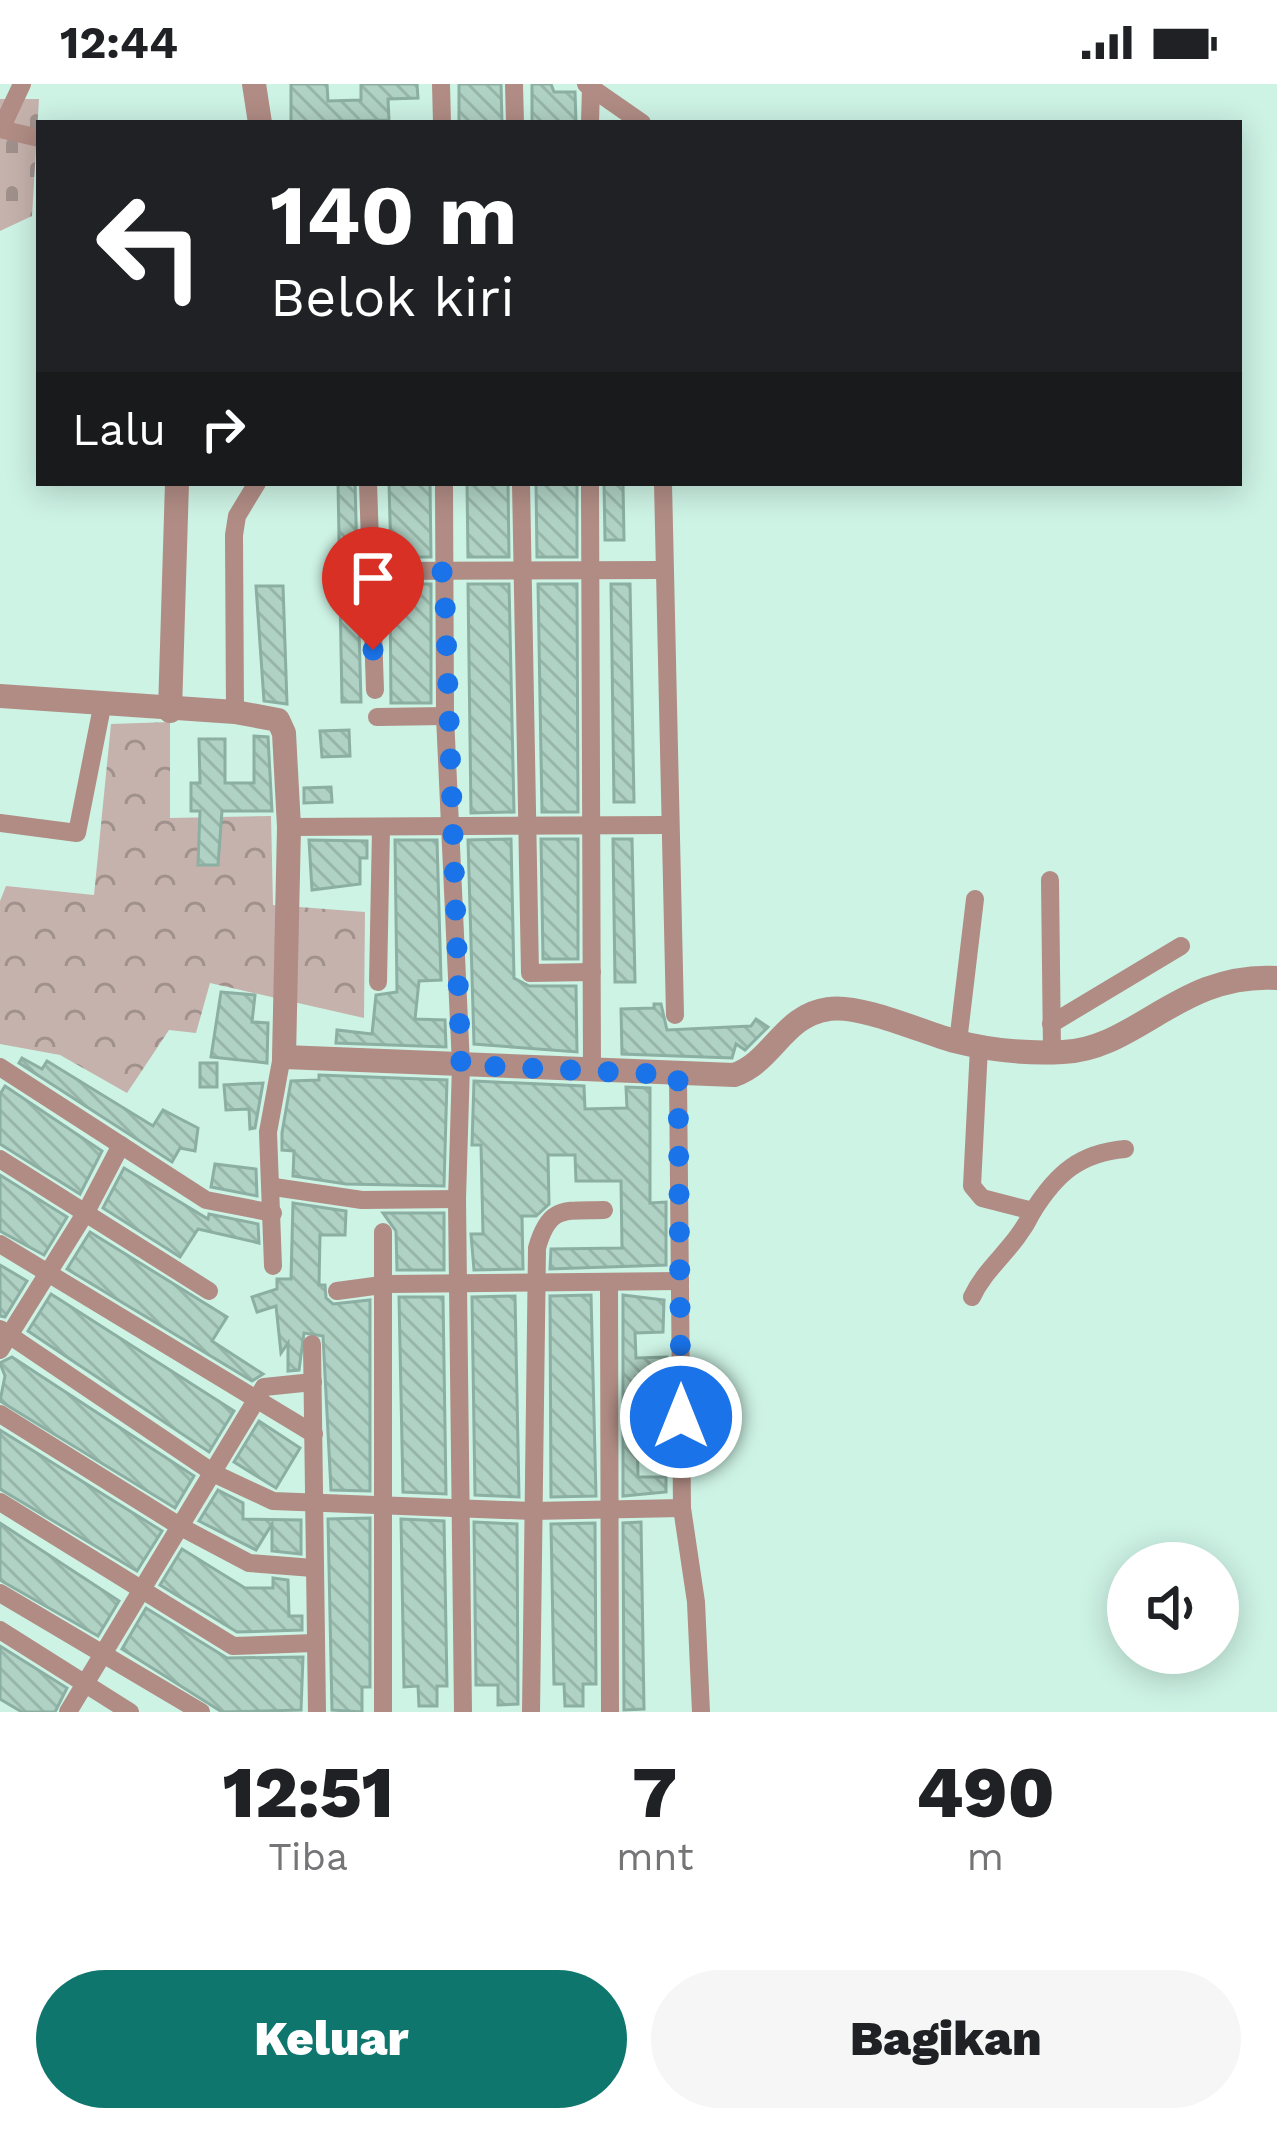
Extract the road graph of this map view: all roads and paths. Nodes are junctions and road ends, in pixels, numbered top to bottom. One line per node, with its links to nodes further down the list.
1 (22, 84): 11 (street)
2 (254, 84): 6 (street)
3 (441, 84): 7 (street)
4 (514, 84): 8 (street)
5 (589, 86): 9 (street); 10 (street)
6 (260, 120)
7 (442, 120)
8 (515, 120)
9 (590, 120)
10 (638, 120)
11 (1, 129): 12 (street)
12 (36, 137)
13 (177, 486): 28 (street)
14 (255, 486): 29 (street)
15 (368, 486): 22 (street)
16 (444, 486): 23 (street)
17 (521, 486): 24 (street)
18 (590, 486): 20 (street)
19 (663, 486): 21 (street)
20 (590, 569): 21 (street); 24 (street); 36 (street)
21 (663, 570): 33 (street)
22 (369, 572): 23 (street); 25 (street)
23 (444, 572): 24 (street); 30 (street)
24 (523, 572): 34 (street)
25 (375, 690)
26 (0, 696): 27 (street)
27 (102, 706): 28 (street); 32 (street)
28 (170, 711): 29 (street)
29 (235, 712): 35 (street)
30 (445, 716): 31 (street); 38 (street)
31 (377, 717)
32 (0, 823)
33 (668, 825): 36 (street); 45 (street)
34 (526, 826): 36 (street); 38 (street); 42 (street)
35 (289, 827): 37 (street); 49 (street)
36 (591, 827): 42 (street)
37 (381, 828): 38 (street); 44 (street)
38 (453, 828): 50 (street)
39 (1050, 880): 46 (street)
40 (975, 899): 47 (street)
41 (1181, 946): 46 (street)
42 (592, 972): 52 (street)
43 (1277, 978): 48 (street)
44 (378, 982)
45 (675, 1015)
46 (1051, 1024): 48 (street)
47 (968, 1044): 48 (street); 53 (street); 60 (street)
48 (1052, 1052)
49 (282, 1056): 50 (street); 57 (street)
50 (461, 1065): 52 (street); 58 (street)
51 (0, 1067): 54 (street)
52 (592, 1070): 53 (street)
53 (678, 1075): 67 (street)
54 (121, 1145): 61 (street); 62 (street)
55 (1125, 1149): 60 (street)
56 (0, 1160): 61 (street)
57 (274, 1187): 58 (street); 62 (street)
58 (457, 1199): 68 (street)
59 (604, 1210): 70 (street)
60 (1033, 1210): 74 (street)
61 (86, 1212): 66 (street); 72 (street)
62 (273, 1213): 65 (street)
63 (383, 1232): 71 (street)
64 (0, 1244): 66 (street)
65 (273, 1266)
66 (48, 1272): 75 (street); 78 (street)
67 (680, 1281): 69 (street); 86 (street)
68 (459, 1283): 70 (street); 71 (street); 87 (street)
69 (609, 1284): 70 (street); 85 (street)
70 (534, 1285): 88 (street)
71 (385, 1286): 73 (street); 84 (street)
72 (209, 1291)
73 (337, 1292)
74 (972, 1297)
75 (3, 1338): 81 (street)
76 (312, 1344): 77 (street)
77 (313, 1382): 78 (street); 80 (street)
78 (256, 1403): 80 (street); 81 (street)
79 (0, 1414): 89 (street)
80 (314, 1434): 82 (street)
81 (215, 1474): 82 (street); 89 (street)
82 (314, 1499): 84 (street); 90 (street)
83 (0, 1502): 91 (street)
84 (386, 1505): 87 (street); 101 (street)
85 (610, 1508): 86 (street); 88 (street); 104 (street)
86 (682, 1508): 105 (street)
87 (462, 1510): 88 (street); 102 (street)
88 (532, 1511): 103 (street)
89 (181, 1527): 90 (street); 91 (street)
90 (313, 1568): 94 (street)
91 (142, 1591): 94 (street); 95 (street)
92 (0, 1593): 95 (street)
93 (0, 1630): 96 (street)
94 (314, 1643): 100 (street)
95 (101, 1656): 96 (street); 97 (street)
96 (86, 1683): 98 (street); 99 (street)
97 (192, 1710)
98 (68, 1712)
99 (130, 1712)
100 (317, 1712)
101 (383, 1712)
102 (464, 1712)
103 (531, 1712)
104 (610, 1712)
105 (701, 1712)

